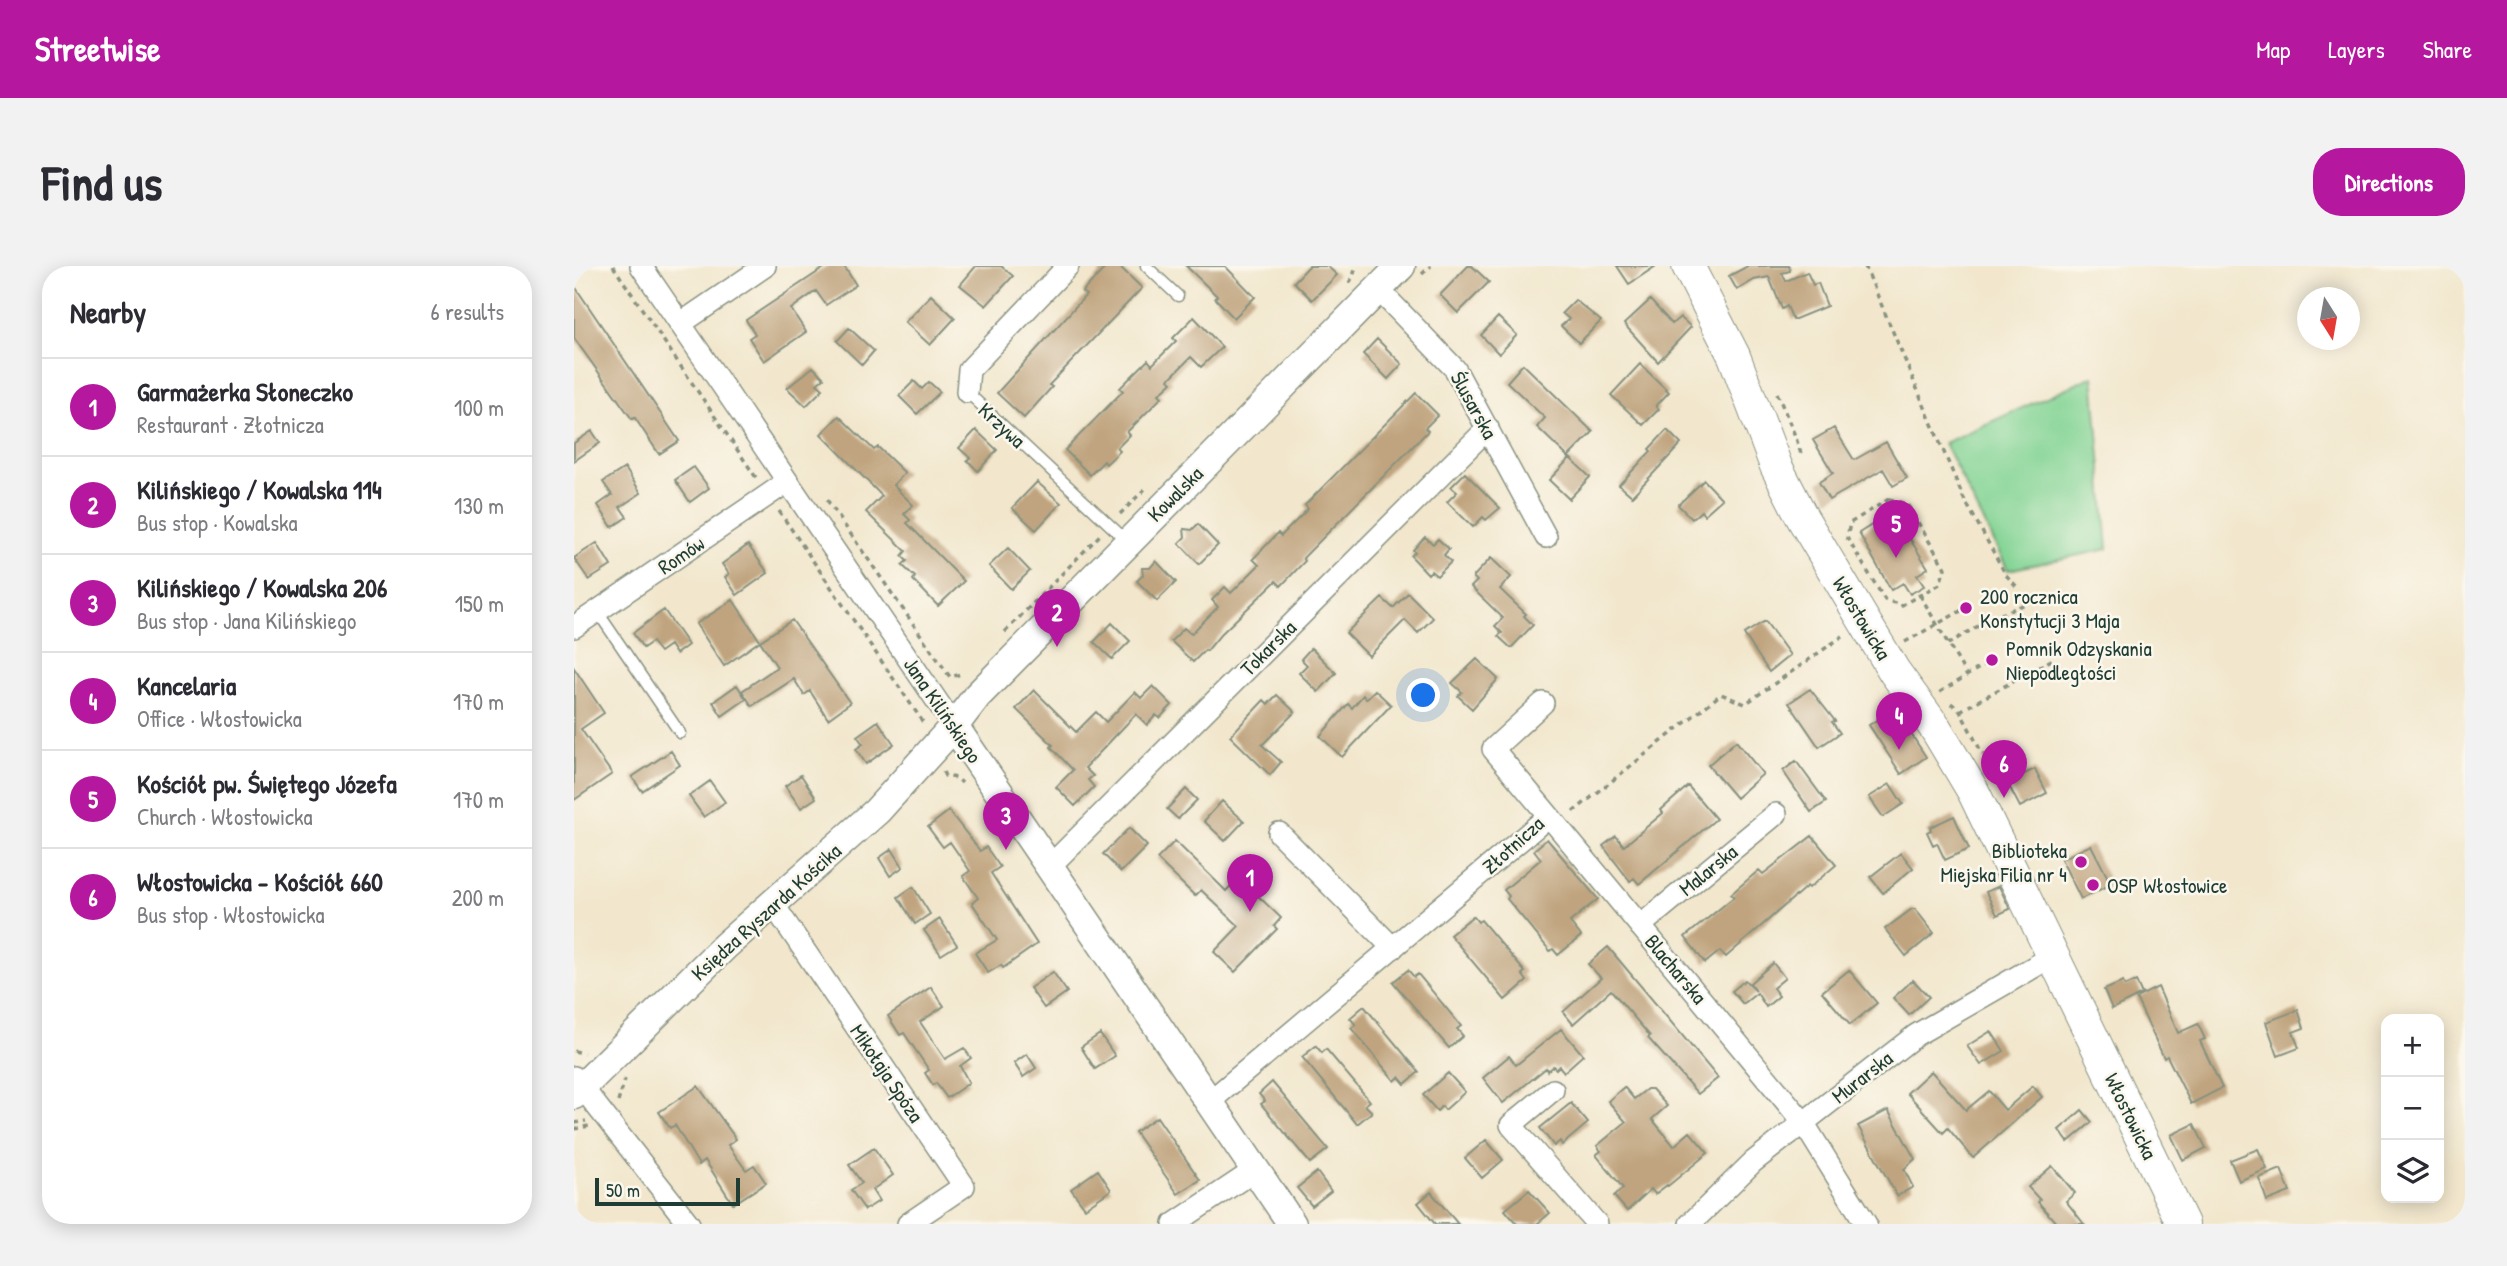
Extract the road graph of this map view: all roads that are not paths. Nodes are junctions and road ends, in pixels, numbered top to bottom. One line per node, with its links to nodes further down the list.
1 (641, 266): 9 (street, Jana Kilińskiego)
2 (765, 266): 9 (street)
3 (1068, 266): 10 (street, Krzywa)
4 (1146, 266): 8 (lane)
5 (1688, 266): 27 (main road, Włostowicka)
6 (1398, 267): 7 (street, Kowalska)
7 (1378, 289): 11 (street, Ślusarska); 14 (street, Kowalska)
8 (1178, 296)
9 (680, 324): 12 (street, Jana Kilińskiego)
10 (967, 392): 14 (lane, Krzywa)
11 (1488, 429): 13 (street, Ślusarska); 23 (street, Tokarska)
12 (787, 482): 15 (street, Romów); 18 (street, Jana Kilińskiego)
13 (1546, 537)
14 (1128, 542): 18 (street, Kowalska)
15 (597, 611): 16 (street, Romów); 19 (lane)
16 (574, 627)
17 (1543, 703): 21 (street, Złotnicza)
18 (954, 726): 23 (street, Jana Kilińskiego); 24 (street, Księdza Ryszarda Kościka)
19 (680, 733)
20 (1776, 814): 25 (street, Malarska)
21 (1553, 821): 25 (street, Blacharska); 26 (street, Złotnicza)
22 (1279, 834): 26 (street)
23 (1048, 868): 30 (street, Jana Kilińskiego)
24 (772, 904): 28 (street, Księdza Ryszarda Kościka); 34 (street, Mikołaja Spóza)
25 (1640, 926): 31 (street, Blacharska)
26 (1393, 948): 30 (street, Złotnicza)
27 (2053, 956): 31 (street, Murarska); 40 (main road, Włostowicka)
28 (577, 1086): 33 (street)
29 (1553, 1090): 37 (street)
30 (1209, 1102): 32 (street, Jana Kilińskiego)
31 (1804, 1122): 38 (street, Murarska); 39 (street, Blacharska)
32 (1255, 1170): 35 (street); 36 (street, Jana Kilińskiego)
33 (690, 1224)
34 (908, 1224)
35 (1174, 1224)
36 (1292, 1224)
37 (1597, 1224)
38 (1690, 1224)
39 (1866, 1224)
40 (2183, 1224)

